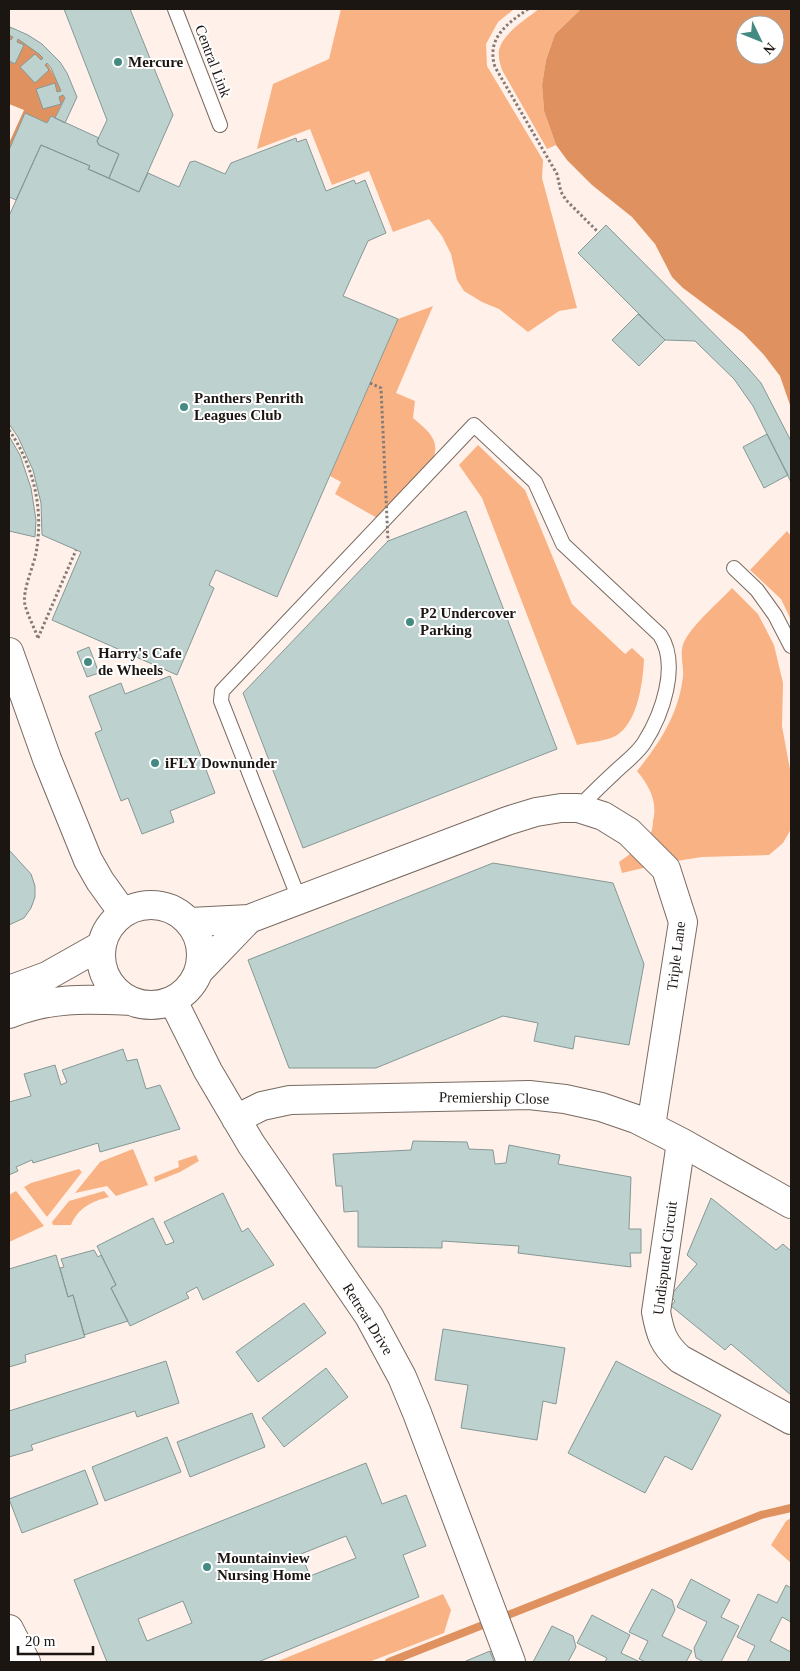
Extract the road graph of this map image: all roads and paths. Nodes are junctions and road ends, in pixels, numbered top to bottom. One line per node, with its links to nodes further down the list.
1 (175, 9): 3 (lane, Central Link)
2 (528, 9): 4 (path)
3 (220, 124)
4 (598, 232)
5 (370, 383): 7 (path, bridge)
6 (9, 430): 10 (path)
7 (388, 540)
8 (76, 550): 10 (path)
9 (734, 568): 12 (lane)
10 (34, 628): 11 (path)
11 (17, 642): 15 (street)
12 (791, 646)
13 (591, 812): 14 (street); 14 (lane); 25 (street, Triple Lane)
14 (300, 899): 16 (street)
15 (123, 913): 17 (street); 18 (street)
16 (249, 918): 17 (street); 19 (street)
17 (190, 922): 19 (street)
18 (102, 945): 20 (street); 22 (street)
19 (200, 970): 21 (street)
20 (9, 990)
21 (173, 1000): 22 (street); 24 (street, Retreat Drive)
22 (130, 1001): 23 (street)
23 (9, 1014)
24 (236, 1119): 25 (street, Premiership Close); 31 (street, Retreat Drive)
25 (650, 1126): 26 (street, Premiership Close)
26 (681, 1142): 27 (street, Premiership Close); 28 (street, Undisputed Circuit)
27 (791, 1204)
28 (791, 1420)
29 (9, 1629): 30 (street)
30 (26, 1662)
31 (511, 1662)

